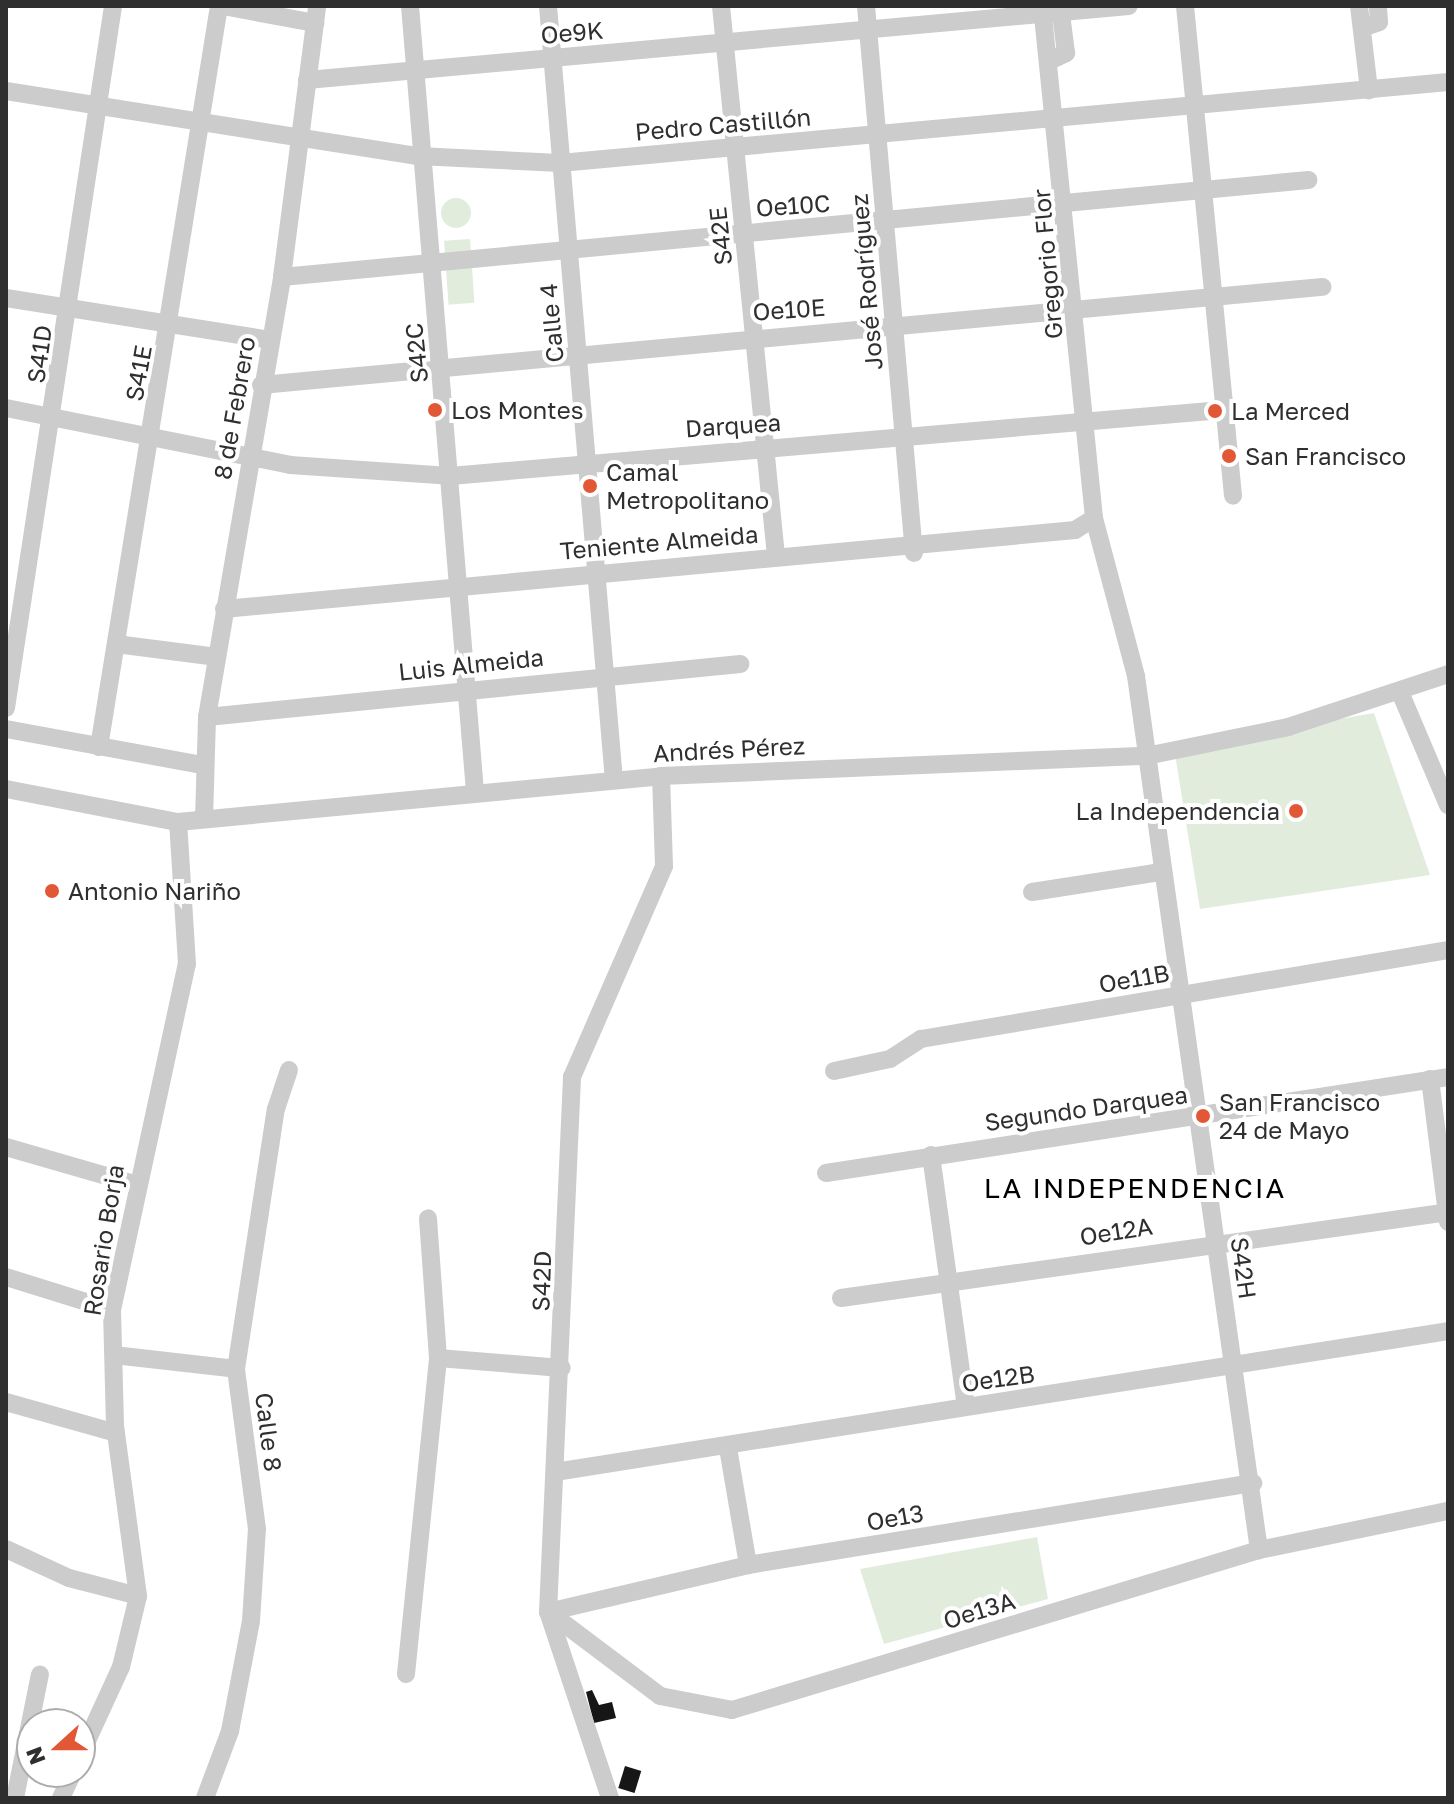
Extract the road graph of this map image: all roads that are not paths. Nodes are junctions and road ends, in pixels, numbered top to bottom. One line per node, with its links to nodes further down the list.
1 (113, 6): 22 (street, S41D)
2 (221, 6): 12 (street); 25 (street, S41E)
3 (410, 6): 17 (street, S42C)
4 (548, 6): 16 (street, Calle 4)
5 (721, 6): 15 (street, S42E)
6 (866, 6): 14 (street, José Rodríguez)
7 (1129, 6): 11 (street, Oe9K)
8 (1185, 6): 23 (street)
9 (1359, 6): 13 (street)
10 (1378, 6): 13 (street)
11 (1052, 10): 14 (street, Oe9K); 24 (street, Gregorio Flor)
12 (316, 15): 18 (street, 8 de Febrero)
13 (1362, 28): 20 (street)
14 (868, 33): 15 (street, Oe9K); 26 (street, José Rodríguez)
15 (725, 43): 16 (street, Oe9K); 28 (street, S42E)
16 (552, 57): 17 (street, Oe9K); 30 (street, Calle 4)
17 (414, 71): 18 (street, Oe9K); 29 (street, S42C)
18 (307, 80): 27 (street, 8 de Febrero)
19 (1448, 82): 20 (street, Pedro Castillón)
20 (1369, 90): 23 (street, Pedro Castillón)
21 (6, 91): 22 (street, Pedro Castillón)
22 (98, 104): 25 (street, Pedro Castillón); 42 (street, S41D)
23 (1195, 106): 24 (street, Pedro Castillón); 32 (street)
24 (1057, 119): 26 (street, Pedro Castillón); 33 (street, Gregorio Flor)
25 (203, 121): 27 (street, Pedro Castillón); 44 (street, S41E)
26 (877, 134): 28 (street, Pedro Castillón); 34 (street, José Rodríguez)
27 (299, 137): 29 (street, Pedro Castillón); 38 (street, 8 de Febrero)
28 (735, 146): 30 (street, Pedro Castillón); 35 (street, S42E)
29 (418, 156): 30 (street, Pedro Castillón); 37 (street, S42C)
30 (560, 163): 36 (street, Calle 4)
31 (1308, 180): 32 (street, Oe10C)
32 (1200, 191): 33 (street, Oe10C); 40 (street)
33 (1065, 204): 34 (street, Oe10C); 43 (street, Gregorio Flor)
34 (885, 222): 35 (street, Oe10C); 45 (street, José Rodríguez)
35 (744, 232): 36 (street, Oe10C); 46 (street, S42E)
36 (568, 251): 37 (street, Oe10C); 48 (street, Calle 4)
37 (431, 262): 38 (street, Oe10C); 49 (street, S42C)
38 (282, 277): 47 (street, 8 de Febrero)
39 (1322, 287): 40 (street, Oe10E)
40 (1209, 296): 43 (street, Oe10E); 52 (street)
41 (6, 298): 42 (street)
42 (70, 306): 44 (street); 53 (street, S41D)
43 (1076, 307): 45 (street, Oe10E); 54 (street, Gregorio Flor)
44 (171, 322): 47 (street); 56 (street, S41E)
45 (894, 325): 46 (street, Oe10E); 55 (street, José Rodríguez)
46 (754, 336): 48 (street, Oe10E); 57 (street, S42E)
47 (270, 340): 50 (street, 8 de Febrero)
48 (578, 353): 49 (street, Oe10E); 59 (street, Calle 4)
49 (442, 366): 50 (street, Oe10E); 60 (street, S42C)
50 (261, 385): 58 (street, 8 de Febrero)
51 (6, 408): 53 (street)
52 (1222, 410): 54 (street, Darquea); 61 (street)
53 (54, 416): 56 (street); 68 (street, S41D)
54 (1083, 419): 55 (street, Darquea); 62 (street, Gregorio Flor)
55 (903, 433): 57 (street, Darquea); 63 (street, José Rodríguez)
56 (152, 436): 58 (street); 69 (street, S41E)
57 (765, 447): 59 (street, Darquea); 64 (street, S42E)
58 (249, 457): 60 (street, Darquea); 67 (street, 8 de Febrero)
59 (586, 460): 60 (street, Darquea); 65 (street, Calle 4)
60 (450, 476): 66 (street, S42C)
61 (1233, 496)
62 (1094, 518): 63 (street, Teniente Almeida); 80 (street, Gregorio Flor)
63 (914, 548): 64 (street, Teniente Almeida)
64 (776, 556): 65 (street, Teniente Almeida)
65 (599, 570): 66 (street, Teniente Almeida); 73 (street, Calle 4)
66 (458, 583): 67 (street, Teniente Almeida); 74 (street, S42C)
67 (224, 609): 70 (street, 8 de Febrero)
68 (12, 616): 76 (street, S41D)
69 (116, 644): 70 (street); 79 (street, S41E)
70 (217, 657): 77 (street, 8 de Febrero)
71 (740, 664): 73 (street, Luis Almeida)
72 (1448, 674): 75 (street, Andrés Pérez)
73 (608, 675): 74 (street, Luis Almeida); 83 (street, Calle 4)
74 (467, 687): 77 (street, Luis Almeida); 85 (street, S42C)
75 (1400, 692): 80 (street, Andrés Pérez); 86 (street)
76 (6, 708)
77 (207, 717): 81 (street, 8 de Febrero)
78 (6, 729): 79 (street)
79 (99, 747): 81 (street)
80 (1146, 756): 82 (street, Andrés Pérez); 89 (street, S42H)
81 (203, 765): 87 (street, 8 de Febrero)
82 (661, 776): 83 (street, Andrés Pérez); 111 (street, S42D)
83 (614, 780): 85 (street, Andrés Pérez)
84 (6, 789): 88 (street, Andrés Pérez)
85 (475, 791): 87 (street, Andrés Pérez)
86 (1448, 805)
87 (204, 819): 88 (street, Andrés Pérez)
88 (178, 822): 100 (street, Rosario Borja)
89 (1161, 872): 90 (street); 92 (street, S42H)
90 (1032, 892)
91 (1448, 950): 92 (street, Oe11B)
92 (1177, 994): 94 (street, Oe11B); 96 (street, S42H)
93 (289, 1070): 112 (street, Calle 8)
94 (834, 1071)
95 (1439, 1078): 96 (street, Segundo Darquea); 101 (street)
96 (1201, 1116): 98 (street, Segundo Darquea); 103 (street, S42H)
97 (6, 1147): 100 (street)
98 (931, 1155): 99 (street, Segundo Darquea); 105 (street)
99 (826, 1173)
100 (134, 1184): 107 (street, Rosario Borja)
101 (1447, 1216): 103 (street, Oe12A)
102 (428, 1218): 110 (street)
103 (1216, 1240): 105 (street, Oe12A); 113 (street, S42H)
104 (6, 1277): 107 (street)
105 (949, 1280): 106 (street, Oe12A); 115 (street)
106 (841, 1298)
107 (112, 1310): 109 (street, Rosario Borja)
108 (1448, 1331): 113 (street, Oe12B)
109 (114, 1355): 112 (street); 116 (street, Rosario Borja)
110 (438, 1358): 111 (street); 127 (street)
111 (562, 1368): 118 (street, S42D)
112 (236, 1369): 130 (street, Calle 8)
113 (1235, 1370): 115 (street, Oe12B); 119 (street, S42H)
114 (6, 1402): 116 (street)
115 (966, 1406): 117 (street, Oe12B)
116 (116, 1433): 124 (street, Rosario Borja)
117 (728, 1448): 118 (street, Oe12B); 123 (street)
118 (555, 1472): 125 (street, S42D)
119 (1253, 1483): 122 (street, S42H); 123 (street, Oe13)
120 (1448, 1511): 122 (street, Oe13A)
121 (6, 1549): 124 (street)
122 (1259, 1550): 125 (street, Oe13A)
123 (748, 1565): 125 (street, Oe13)
124 (138, 1596): 128 (street, Rosario Borja)
125 (548, 1612): 131 (street, S42D)
126 (40, 1674): 129 (street)
127 (406, 1674)
128 (96, 1721)
129 (15, 1798)
130 (205, 1798)
131 (610, 1798)

